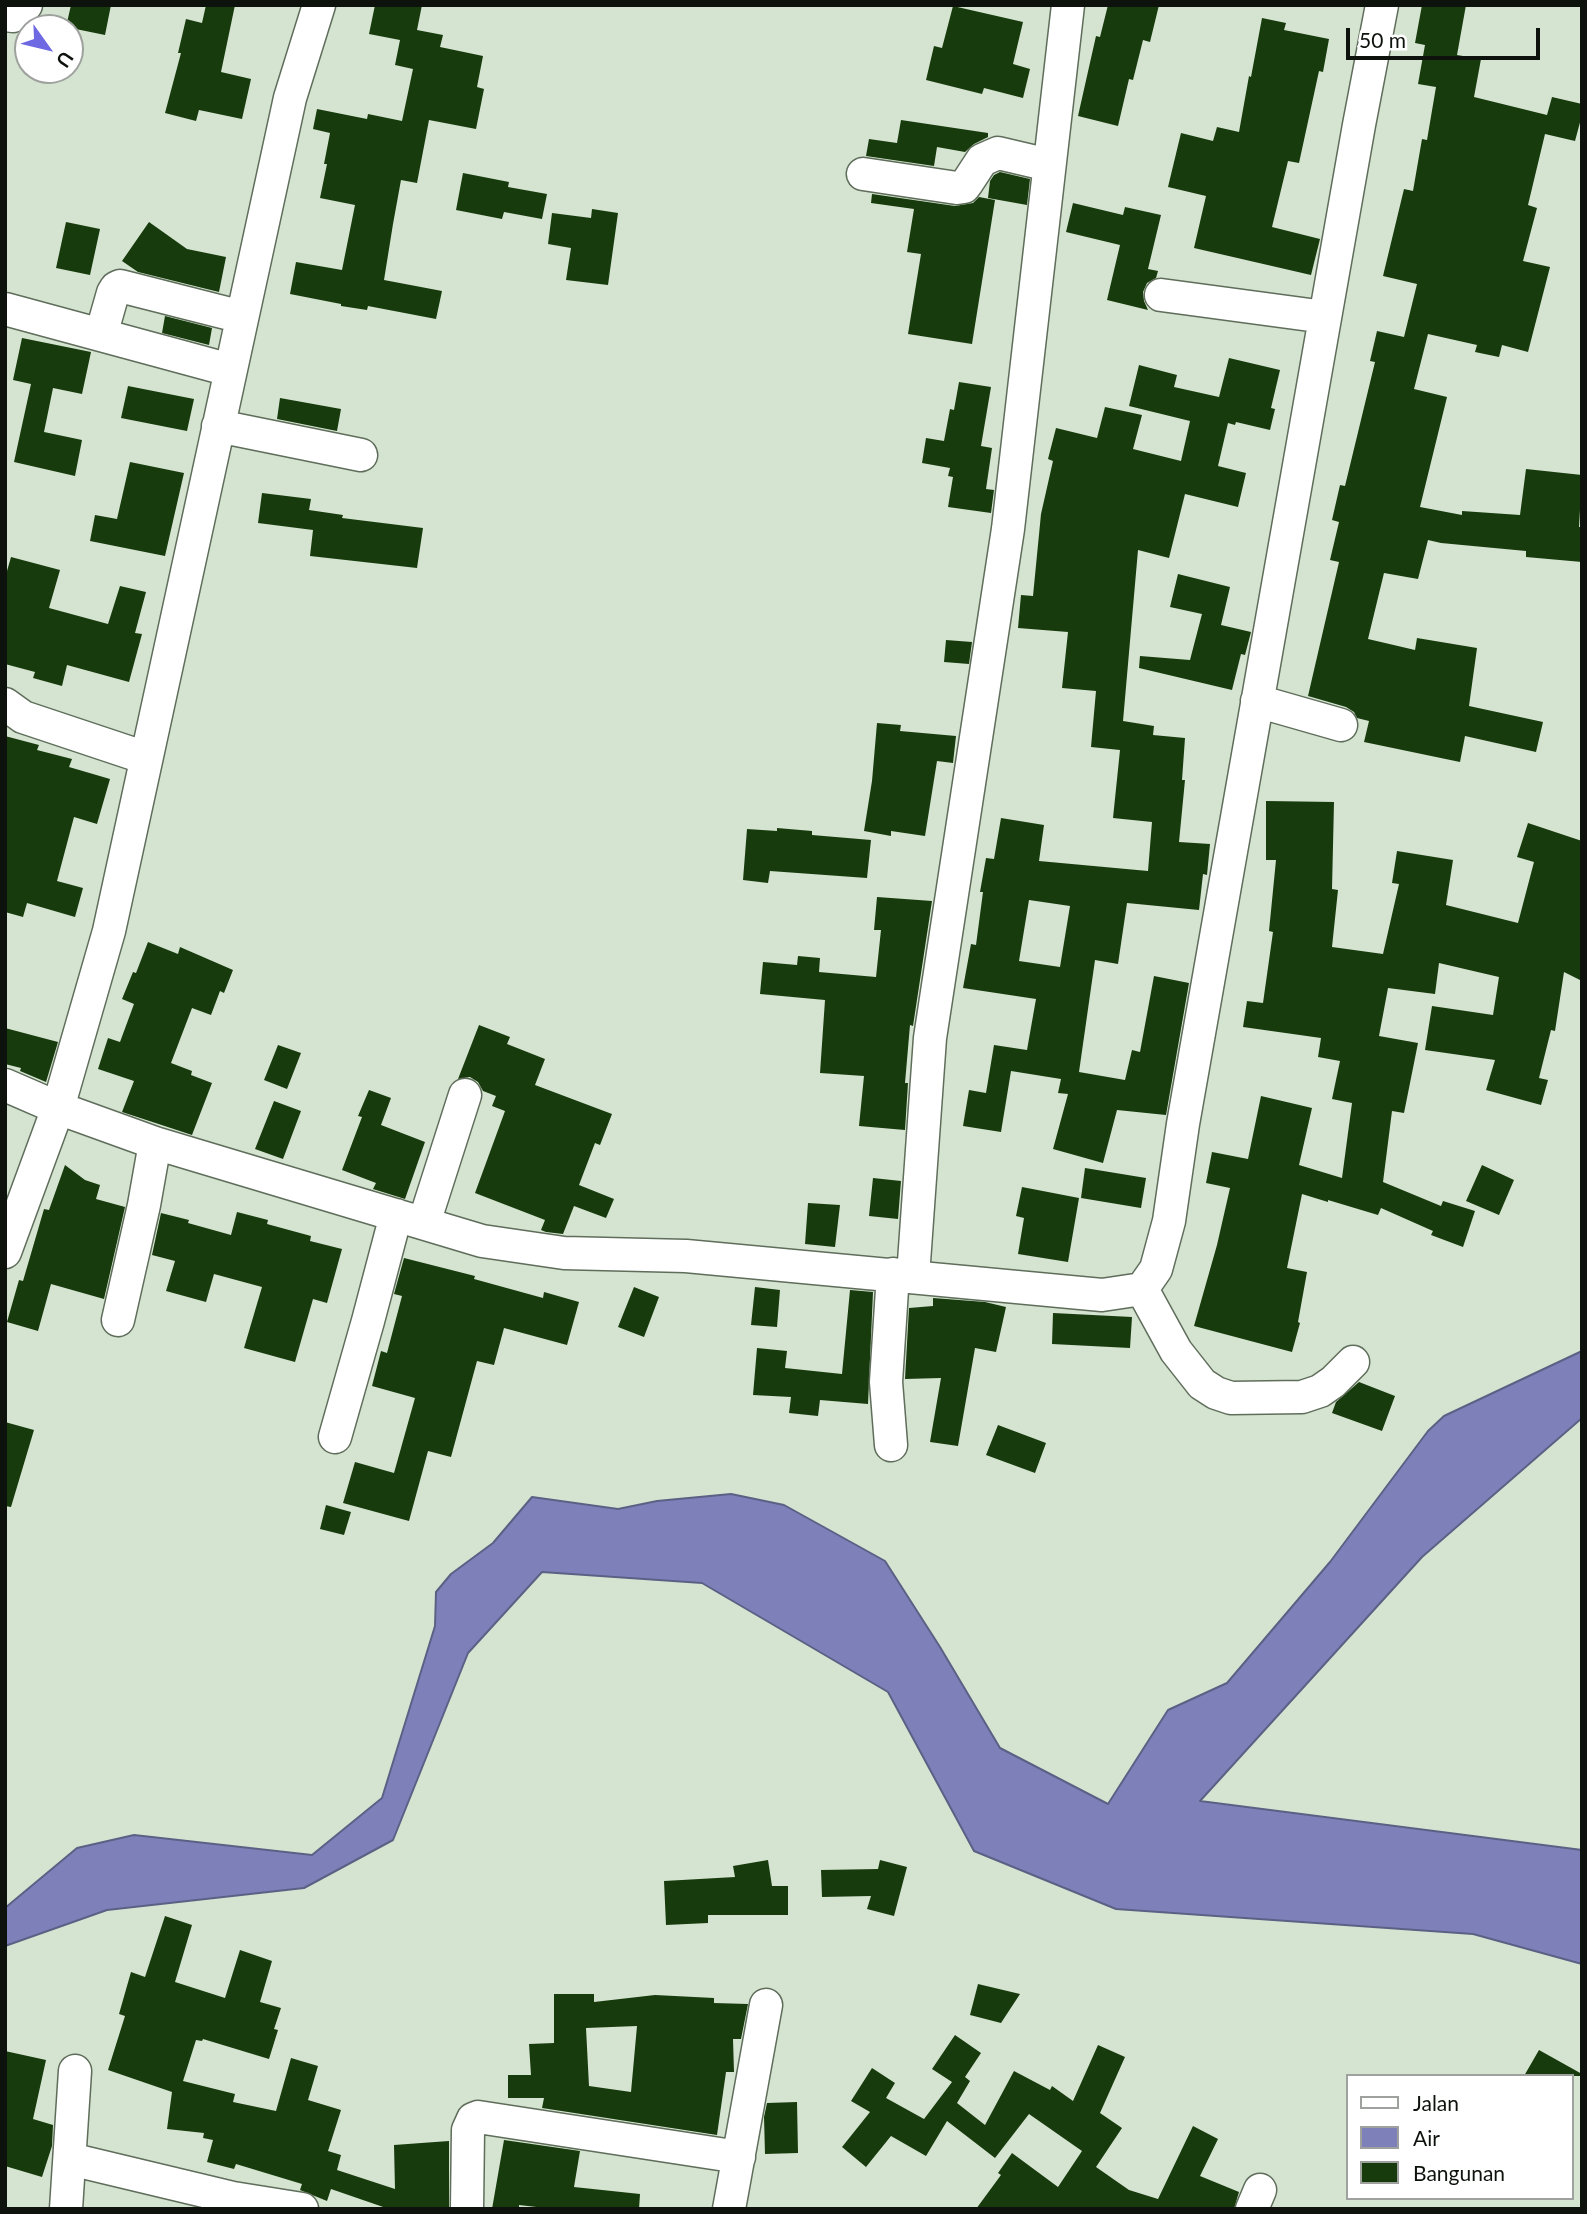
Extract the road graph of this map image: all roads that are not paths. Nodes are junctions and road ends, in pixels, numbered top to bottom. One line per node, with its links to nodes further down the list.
1 (26, 5): 5 (street)
2 (319, 5): 10 (street)
3 (1068, 5): 6 (street)
4 (1382, 5): 11 (street)
5 (5, 15)
6 (1049, 165): 7 (street); 26 (street)
7 (863, 174)
8 (1161, 295): 11 (street)
9 (5, 309): 12 (street)
10 (242, 317): 12 (street); 13 (street)
11 (1325, 317): 16 (street)
12 (101, 335): 13 (street)
13 (230, 370): 14 (street)
14 (218, 426): 15 (street); 19 (street)
15 (361, 455)
16 (1257, 701): 18 (street); 27 (street)
17 (5, 704): 19 (street)
18 (1341, 725)
19 (146, 758): 22 (street)
20 (5, 1085): 22 (street)
21 (465, 1096): 24 (street)
22 (58, 1108): 23 (street); 25 (street)
23 (155, 1143): 24 (street); 28 (street)
24 (410, 1219): 26 (street); 30 (street)
25 (5, 1252)
26 (903, 1275): 27 (street); 31 (street)
27 (1142, 1289): 29 (street)
28 (118, 1320)
29 (1353, 1362)
30 (335, 1437)
31 (891, 1444)
32 (766, 2005): 34 (street)
33 (75, 2071): 35 (street)
34 (739, 2157): 38 (street); 39 (street)
35 (70, 2159): 36 (street); 37 (street)
36 (66, 2209)
37 (302, 2209)
38 (467, 2209)
39 (729, 2209)

